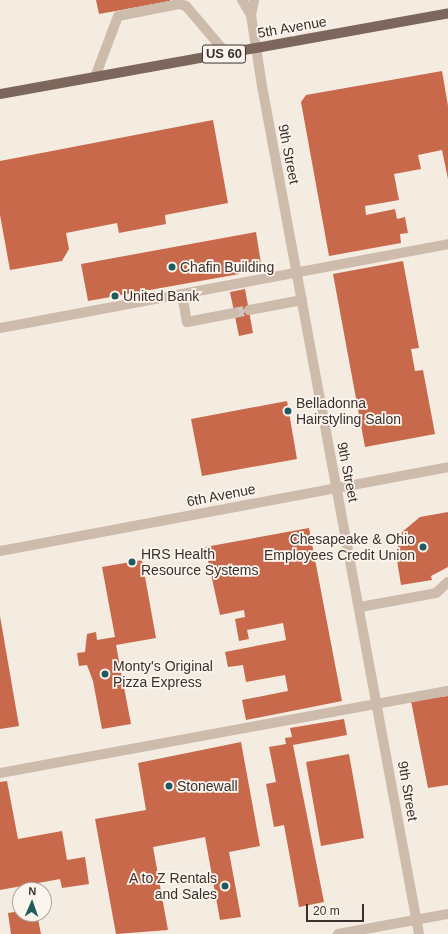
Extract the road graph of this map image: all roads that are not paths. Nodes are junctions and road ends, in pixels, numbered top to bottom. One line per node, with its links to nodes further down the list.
1 (242, 0): 4 (street, 9th Street)
2 (254, 0): 4 (street, 9th Street)
3 (448, 13): 5 (main road, 5th Avenue / US 60)
4 (251, 15): 5 (street, 9th Street)
5 (256, 48): 6 (main road, 5th Avenue / US 60); 10 (street, 9th Street)
6 (226, 53): 7 (main road, 5th Avenue / US 60); 7 (street)
7 (95, 77): 8 (main road, 5th Avenue / US 60)
8 (0, 94)
9 (448, 244): 10 (street)
10 (297, 272): 11 (street); 12 (street, 9th Street)
11 (182, 294): 14 (street); 15 (street)
12 (302, 300): 13 (street); 17 (street, 9th Street)
13 (249, 310)
14 (234, 313)
15 (0, 328)
16 (448, 468): 17 (street, 6th Avenue)
17 (337, 488): 18 (street, 6th Avenue); 20 (street, 9th Street)
18 (0, 551)
19 (448, 582): 20 (street)
20 (360, 607): 22 (street, 9th Street)
21 (448, 691): 22 (street)
22 (378, 704): 23 (street); 25 (street, 9th Street)
23 (0, 774)
24 (448, 914): 25 (street)
25 (416, 920): 26 (street); 27 (street, 9th Street)
26 (338, 934)
27 (419, 934)

